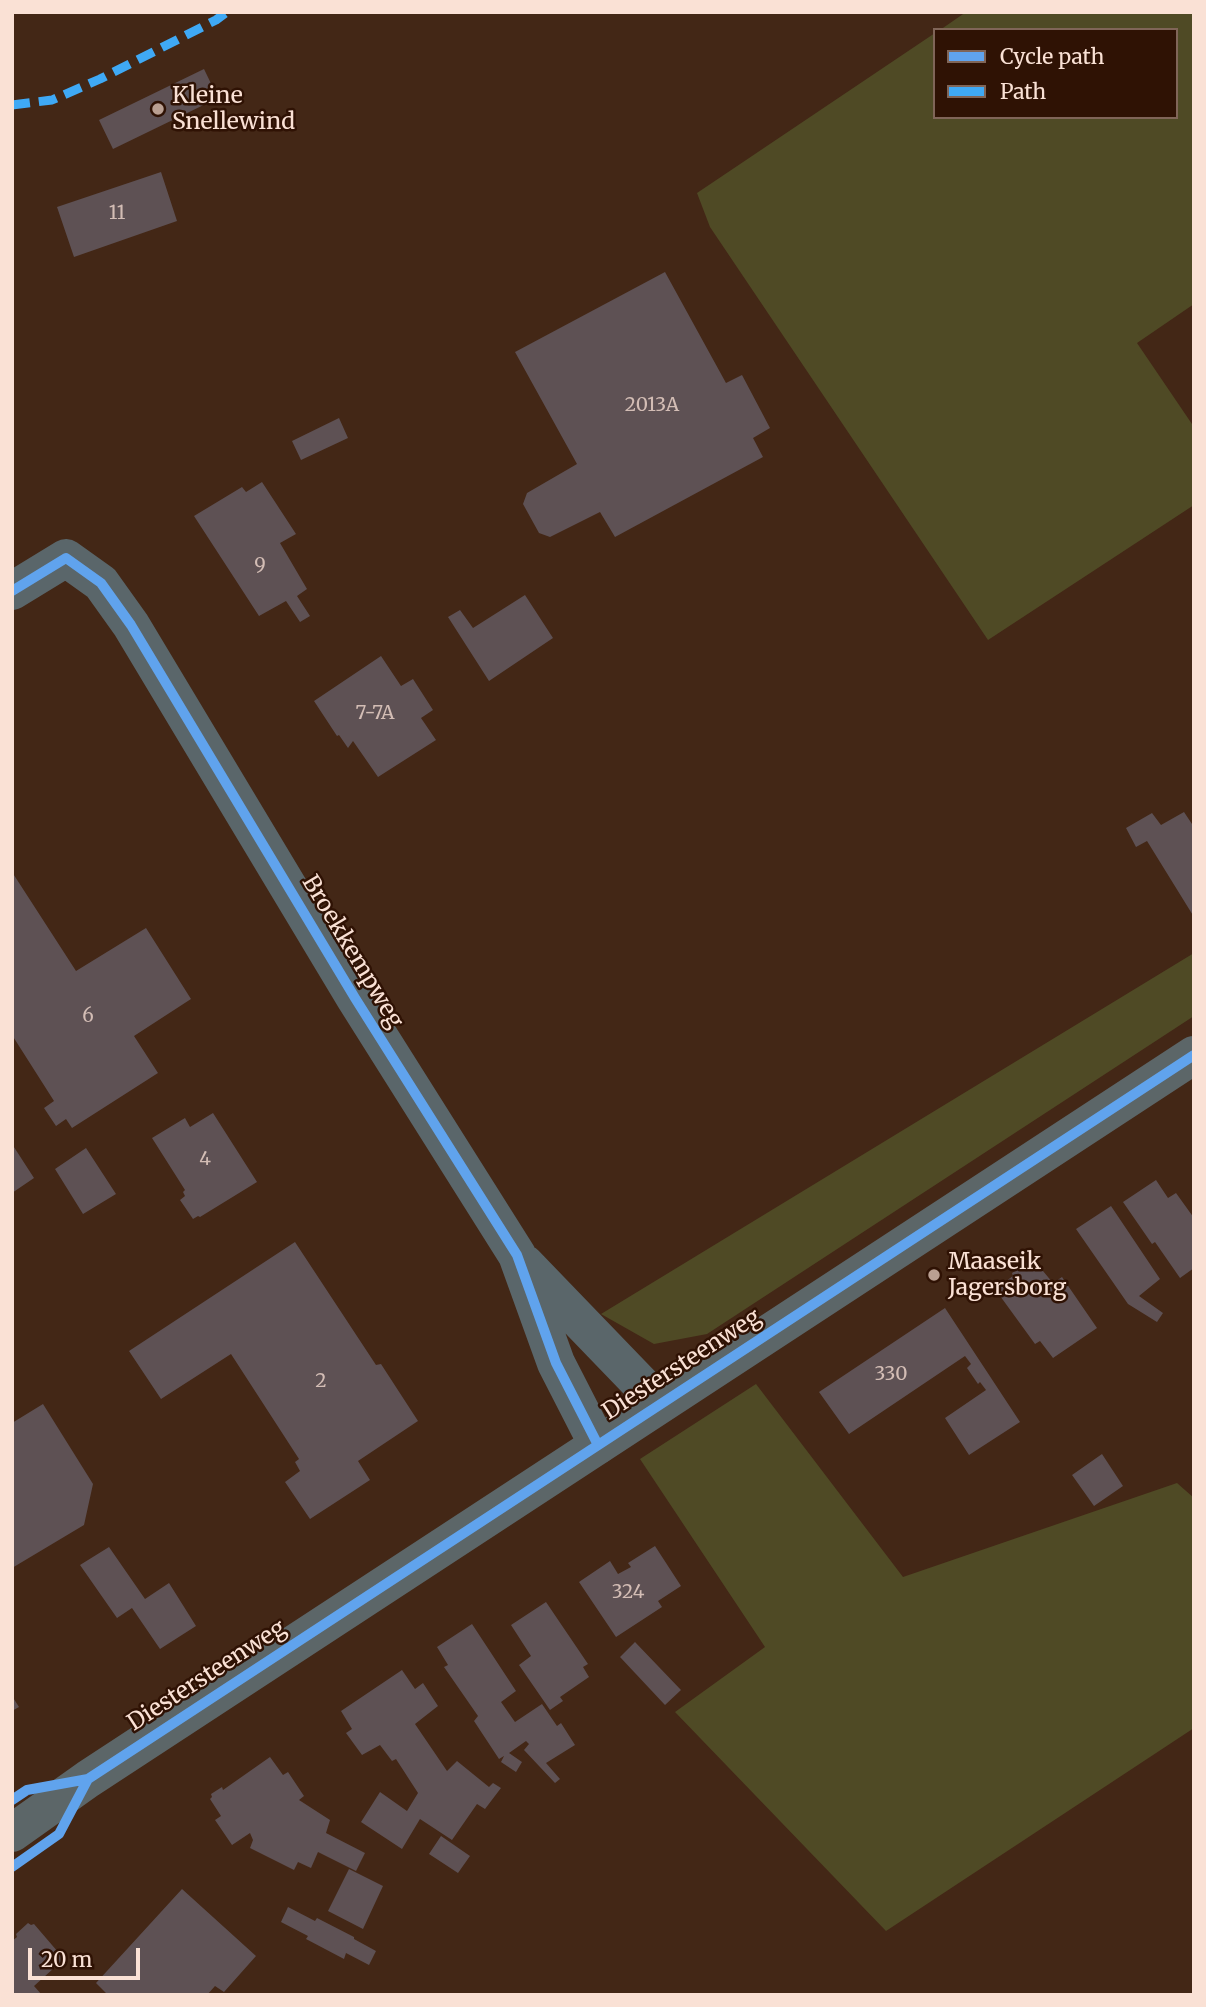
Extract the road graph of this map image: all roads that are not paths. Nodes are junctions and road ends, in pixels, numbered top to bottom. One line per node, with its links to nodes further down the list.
1 (12, 591): 3 (street, Broekkempweg)
2 (1194, 1055): 4 (main road, Diestersteenweg)
3 (517, 1255): 4 (street, Broekkempweg); 5 (street, Broekkempweg)
4 (660, 1404): 5 (main road, Diestersteenweg)
5 (598, 1445): 6 (main road, Diestersteenweg)
6 (12, 1833)

